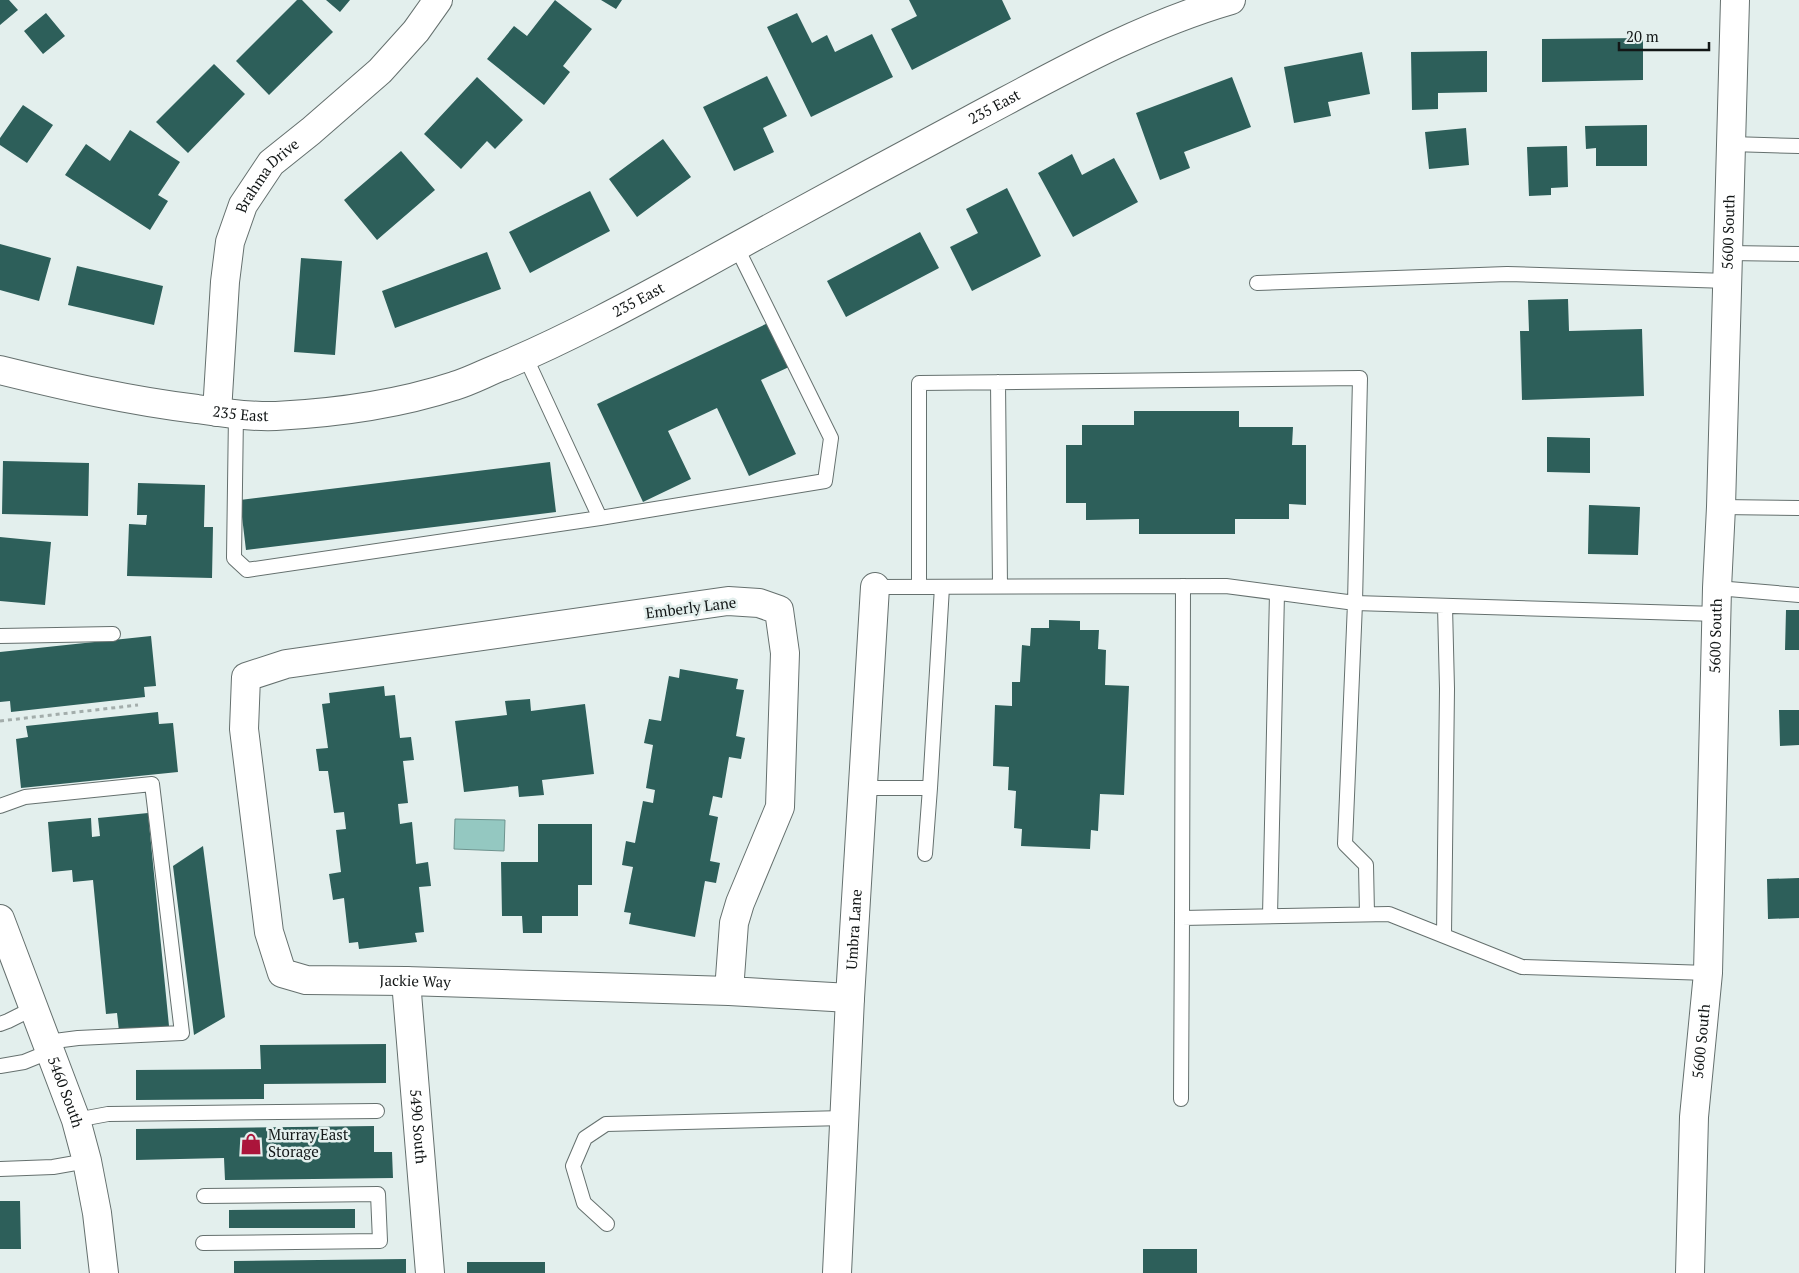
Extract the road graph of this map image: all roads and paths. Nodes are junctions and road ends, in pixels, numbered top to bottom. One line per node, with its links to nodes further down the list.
1 (438, 0): 14 (street, Brahma Drive)
2 (1231, 0): 6 (street, 235 East)
3 (1735, 0): 4 (street, 5600 South)
4 (1731, 144): 5 (lane); 7 (street, 5600 South)
5 (1799, 146)
6 (736, 246): 11 (street, 235 East); 17 (lane)
7 (1729, 253): 8 (lane); 9 (street, 5600 South)
8 (1799, 254)
9 (1728, 282): 10 (lane); 15 (street, 5600 South)
10 (1257, 283)
11 (525, 356): 14 (street, 235 East); 17 (lane)
12 (0, 370): 14 (street, 235 East)
13 (998, 382): 18 (lane); 21 (lane); 26 (lane)
14 (226, 413): 17 (lane)
15 (1721, 507): 16 (lane); 25 (street, 5600 South)
16 (1799, 508)
17 (600, 518)
18 (1000, 586): 19 (lane); 22 (lane)
19 (1182, 586): 23 (lane); 39 (lane)
20 (875, 587): 21 (lane); 33 (street, Umbra Lane)
21 (919, 587): 22 (lane)
22 (942, 587): 34 (lane)
23 (1276, 593): 26 (lane); 38 (lane)
24 (1799, 594): 25 (lane)
25 (1717, 601): 27 (lane); 42 (street, 5600 South)
26 (1355, 603): 27 (lane); 37 (lane)
27 (1445, 606): 41 (lane)
28 (113, 634): 29 (lane)
29 (0, 636)
30 (246, 678): 43 (street, Jackie Way); 44 (street, Emberly Lane)
31 (138, 705): 32 (path)
32 (0, 721)
33 (862, 788): 34 (lane); 45 (street, Umbra Lane)
34 (930, 788): 36 (lane)
35 (0, 806): 48 (lane)
36 (925, 854)
37 (1367, 914): 38 (lane); 41 (lane)
38 (1270, 916): 39 (lane)
39 (1182, 918): 50 (lane)
40 (0, 919): 46 (street, 5460 South)
41 (1444, 935): 42 (lane)
42 (1708, 972): 62 (street, 5600 South)
43 (406, 980): 44 (street, Jackie Way); 60 (street, 5490 South)
44 (729, 991): 45 (street, Jackie Way)
45 (850, 998): 52 (street, Umbra Lane)
46 (34, 1008): 47 (lane); 48 (street, 5460 South)
47 (0, 1024)
48 (49, 1046): 49 (lane); 53 (street, 5460 South)
49 (0, 1066)
50 (1181, 1099)
51 (377, 1111): 53 (lane)
52 (844, 1118): 57 (lane); 61 (street, Umbra Lane)
53 (76, 1120): 54 (street, 5460 South)
54 (87, 1161): 55 (lane); 59 (street, 5460 South)
55 (0, 1169)
56 (204, 1196): 58 (lane)
57 (606, 1224)
58 (203, 1243)
59 (104, 1273)
60 (430, 1273)
61 (837, 1273)
62 (1690, 1273)

